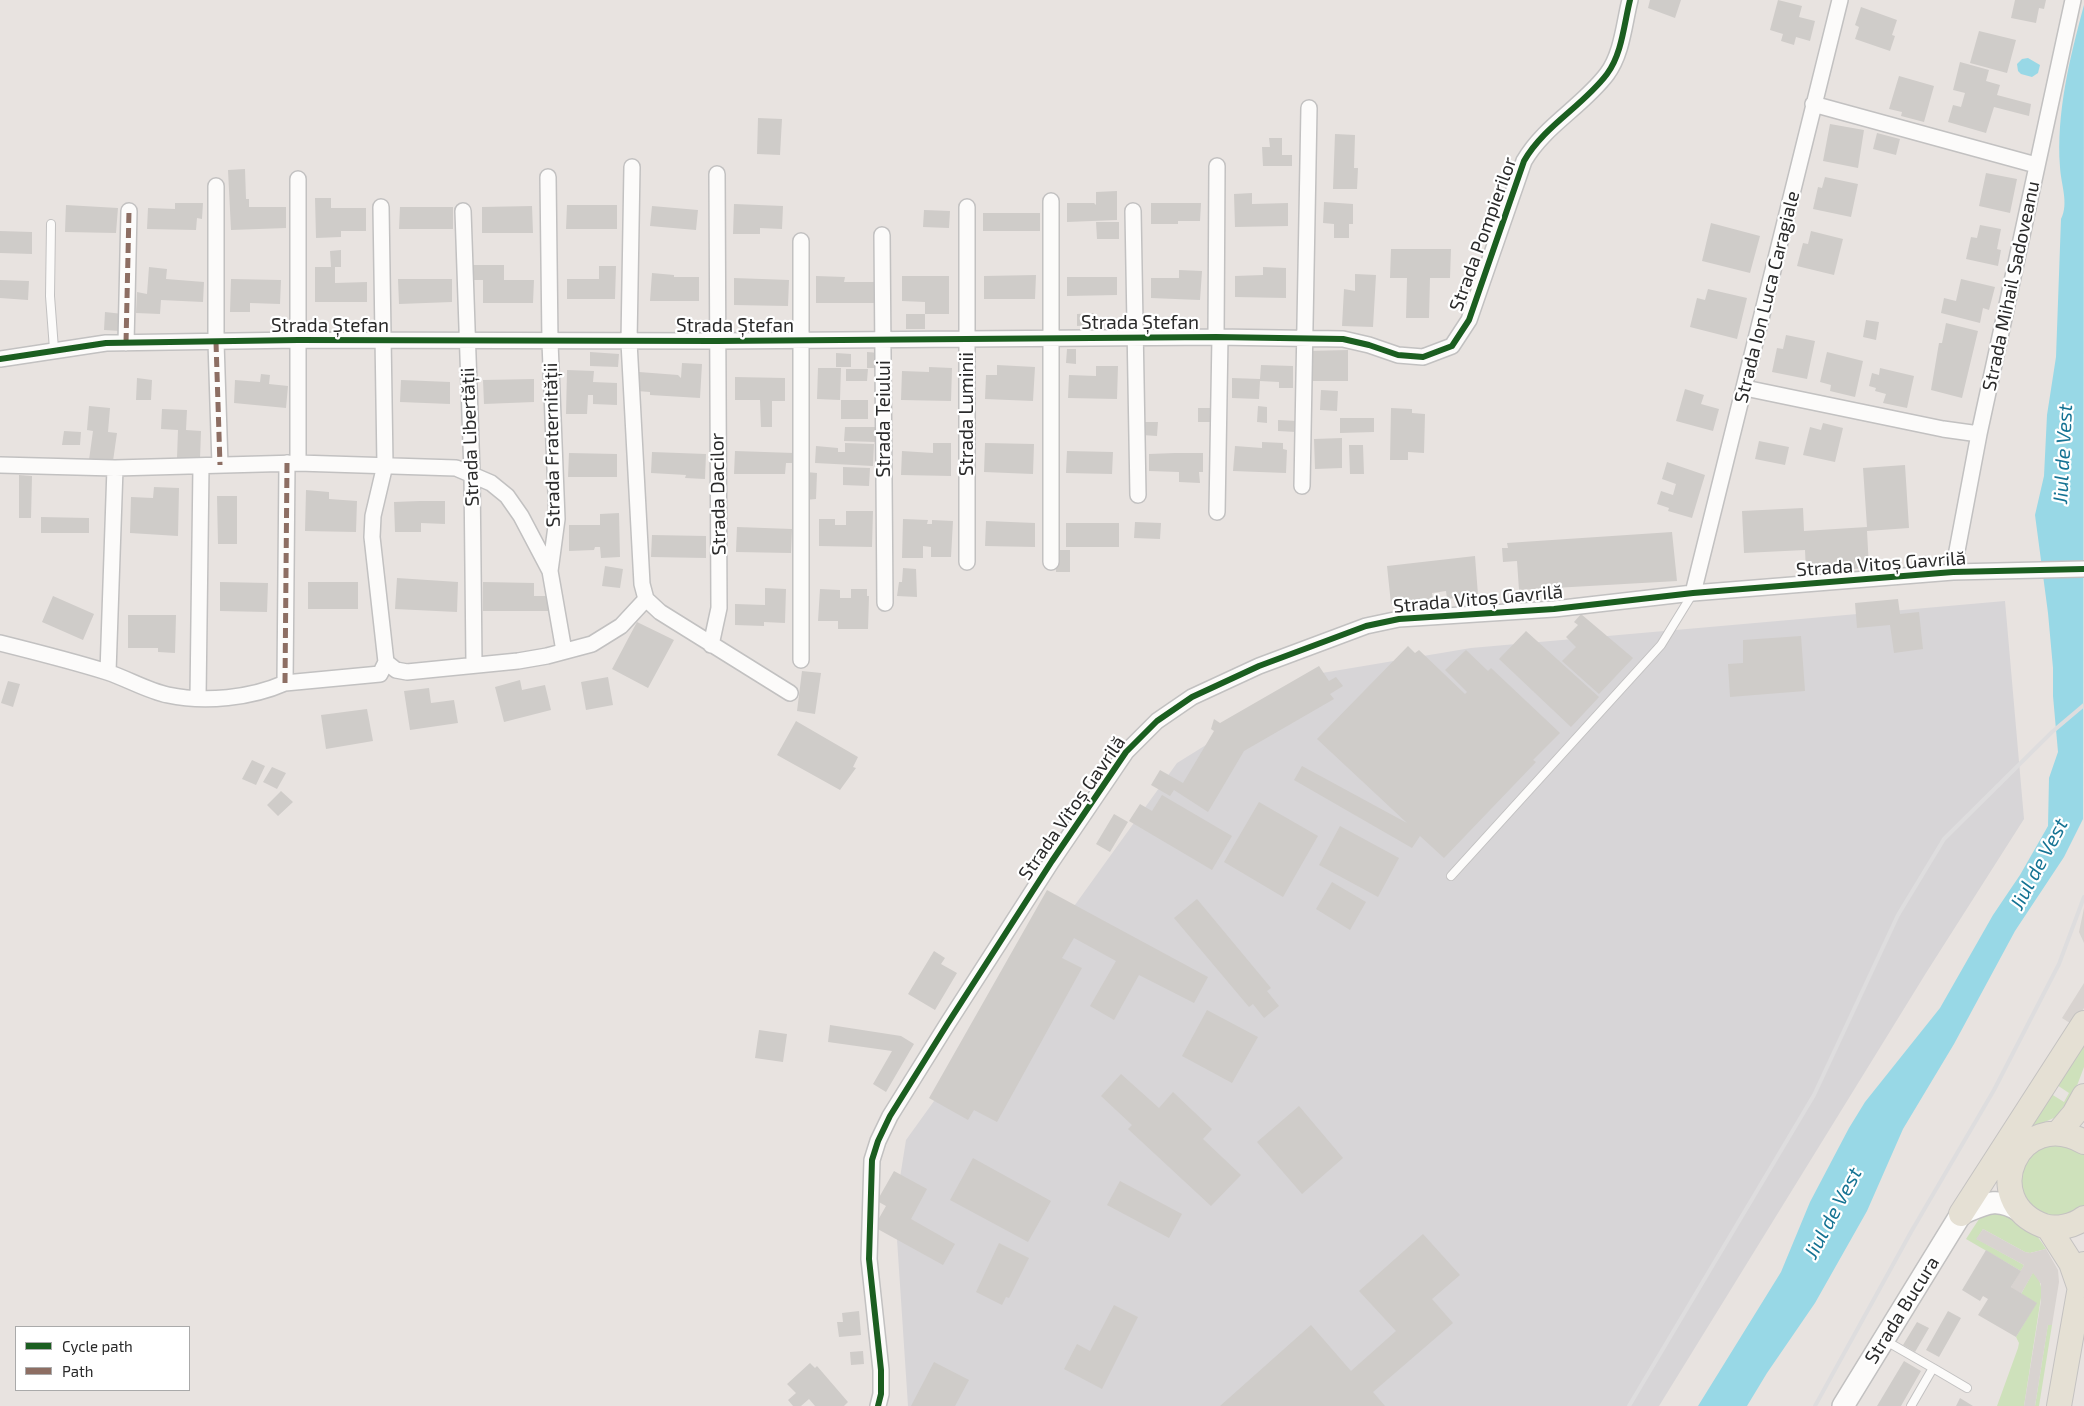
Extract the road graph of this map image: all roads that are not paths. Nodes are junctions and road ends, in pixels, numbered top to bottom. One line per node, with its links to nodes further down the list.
1 (1630, 0): 22 (street, Strada Pompierilor)
2 (1840, 0): 4 (street, Strada Ion Luca Caragiale)
3 (2073, 0): 6 (street, Strada Mihail Sadoveanu)
4 (1813, 104): 6 (street); 40 (street, Strada Ion Luca Caragiale)
5 (1309, 108): 26 (street)
6 (2036, 165): 41 (street, Strada Mihail Sadoveanu)
7 (632, 166): 35 (street)
8 (1217, 166): 23 (street)
9 (717, 174): 36 (street, Strada Dacilor)
10 (548, 178): 34 (street, Strada Fraternității)
11 (298, 180): 28 (street)
12 (216, 186): 33 (street)
13 (1051, 201): 24 (street)
14 (967, 206): 27 (street, Strada Luminii)
15 (381, 208): 31 (street)
16 (1133, 210): 25 (street)
17 (129, 211): 37 (street)
18 (463, 211): 32 (street, Strada Libertății)
19 (51, 224): 38 (lane)
20 (882, 235): 30 (street, Strada Teiului)
21 (801, 241): 29 (street)
22 (1461, 334): 26 (street, Strada Ștefan)
23 (1218, 337): 25 (street, Strada Ștefan); 26 (street, Strada Ștefan); 51 (street)
24 (1051, 338): 25 (street, Strada Ștefan); 27 (street, Strada Ștefan); 53 (street)
25 (1134, 338): 50 (street)
26 (1304, 338): 49 (street)
27 (966, 339): 30 (street, Strada Ștefan); 52 (street, Strada Luminii)
28 (298, 340): 31 (street, Strada Ștefan); 33 (street, Strada Ștefan); 42 (street)
29 (800, 340): 30 (street, Strada Ștefan); 36 (street, Strada Ștefan); 63 (street)
30 (884, 340): 59 (street, Strada Teiului)
31 (383, 341): 32 (street, Strada Ștefan); 45 (street)
32 (466, 341): 34 (street, Strada Ștefan); 48 (street, Strada Libertății)
33 (216, 342): 37 (street, Strada Ștefan); 44 (street)
34 (550, 342): 35 (street, Strada Ștefan); 55 (street, Strada Fraternității)
35 (629, 342): 36 (street, Strada Ștefan); 58 (street)
36 (716, 342): 61 (street, Strada Dacilor)
37 (126, 343): 38 (street, Strada Ștefan)
38 (54, 349): 39 (street, Strada Ștefan)
39 (0, 359)
40 (1746, 388): 41 (street); 57 (street, Strada Ion Luca Caragiale)
41 (1979, 434): 56 (street, Strada Mihail Sadoveanu)
42 (292, 463): 44 (street); 45 (street); 67 (street)
43 (0, 465): 47 (street)
44 (220, 465): 46 (street)
45 (385, 465): 48 (street); 64 (street)
46 (201, 466): 47 (street); 69 (street)
47 (115, 468): 66 (street)
48 (472, 473): 55 (street); 65 (street, Strada Libertății)
49 (1302, 486)
50 (1138, 495)
51 (1217, 512)
52 (967, 562)
53 (1051, 562)
54 (2084, 570): 56 (street, Strada Vitoș Gavrilă)
55 (550, 571): 62 (street, Strada Fraternității)
56 (1953, 572): 57 (street, Strada Vitoș Gavrilă)
57 (1693, 593): 70 (lane); 84 (street, Strada Vitoș Gavrilă)
58 (646, 599): 61 (street); 62 (street)
59 (885, 603)
60 (0, 643): 66 (street)
61 (710, 645): 68 (street)
62 (564, 651): 65 (street)
63 (801, 660)
64 (386, 662): 65 (street); 67 (street)
65 (474, 664)
66 (108, 672): 69 (street)
67 (285, 683): 69 (street)
68 (790, 693)
69 (198, 698)
70 (1452, 876)
71 (2084, 1023): 77 (main road)
72 (2084, 1096): 73 (main road)
73 (2058, 1133): 74 (main road); 75 (main road)
74 (2084, 1142)
75 (2011, 1165): 76 (main road); 77 (main road, Strada Bucura)
76 (2020, 1211): 77 (main road); 79 (main road)
77 (1961, 1214): 81 (main road, Strada Bucura)
78 (2084, 1218): 79 (main road)
79 (2048, 1227): 80 (main road)
80 (2082, 1280): 87 (main road)
81 (1884, 1340): 82 (lane); 85 (main road, Strada Bucura)
82 (1933, 1368): 83 (lane); 86 (lane)
83 (1967, 1388)
84 (878, 1406)
85 (1843, 1406)
86 (1911, 1406)
87 (2059, 1406)

